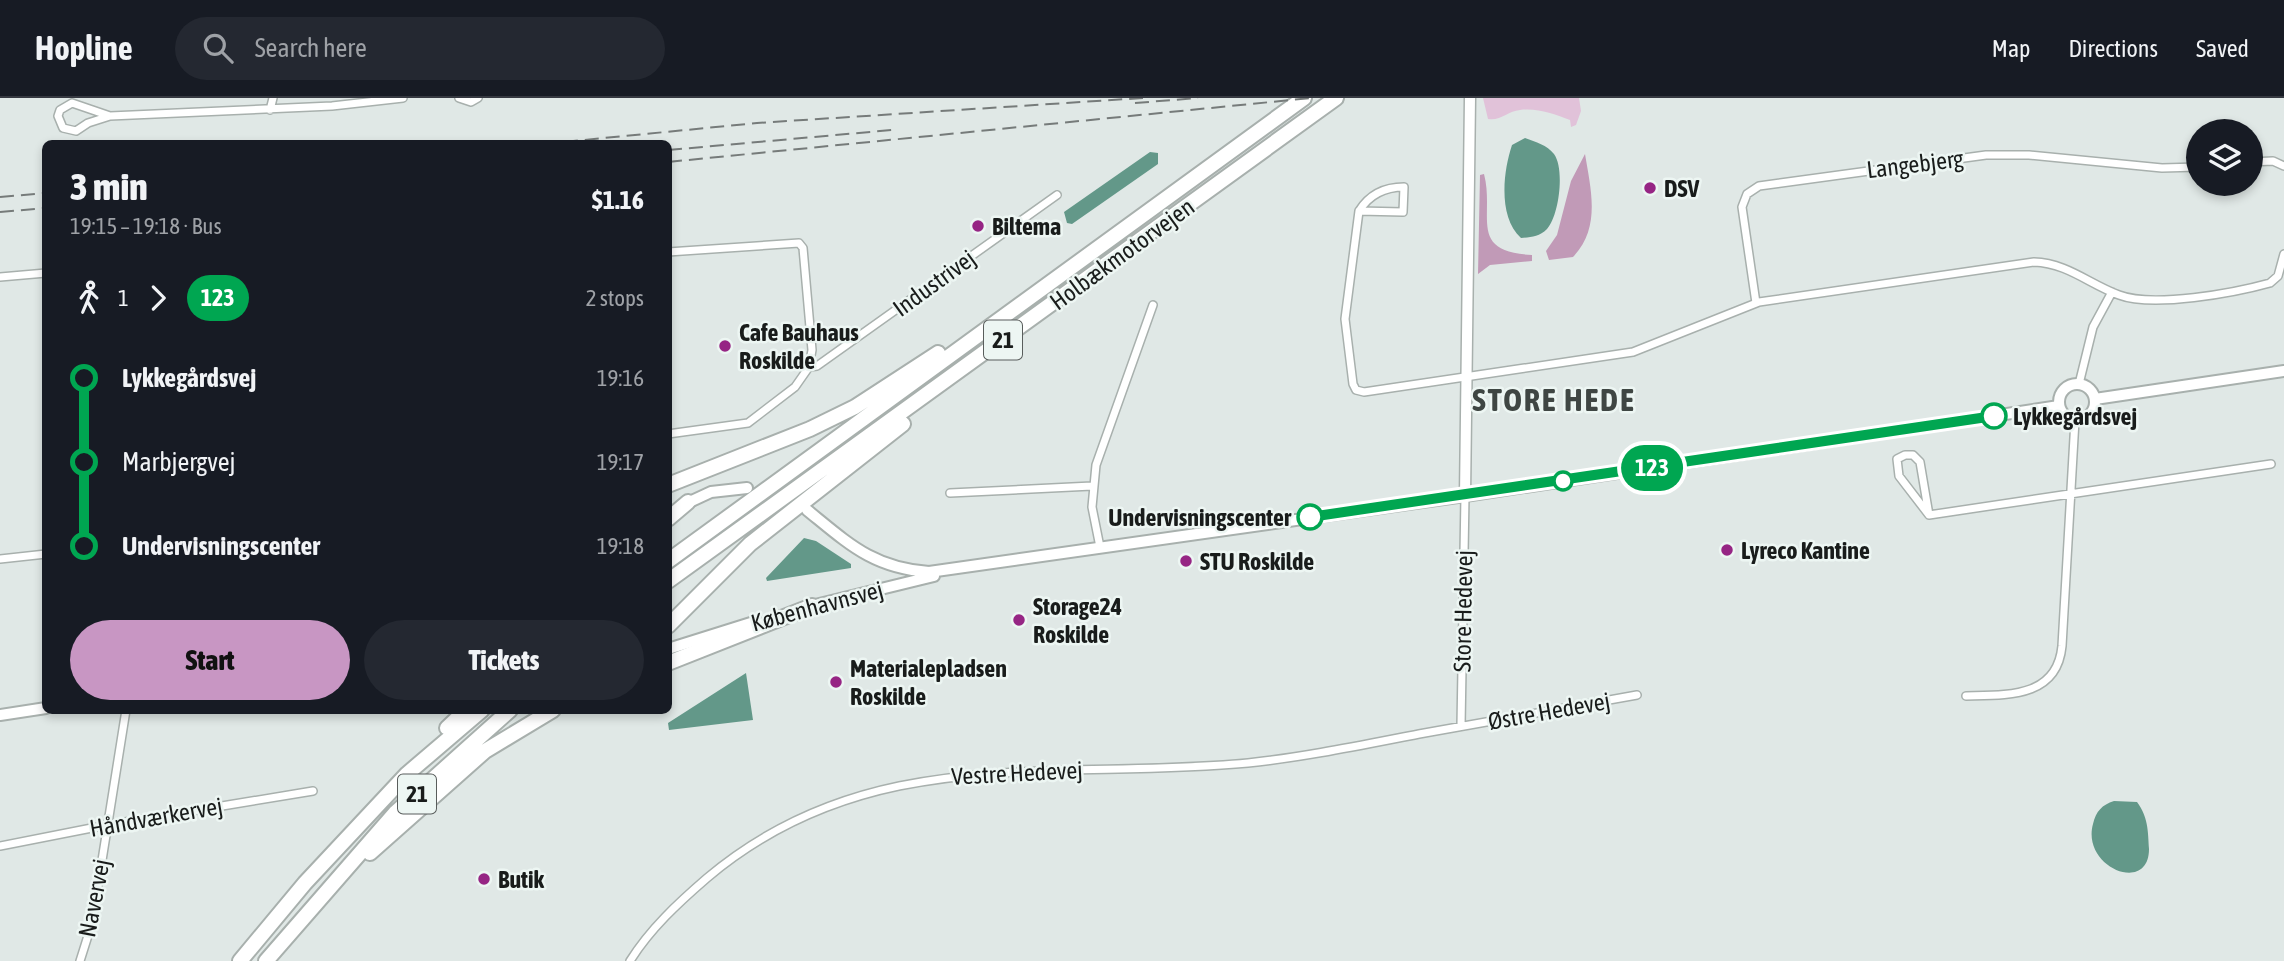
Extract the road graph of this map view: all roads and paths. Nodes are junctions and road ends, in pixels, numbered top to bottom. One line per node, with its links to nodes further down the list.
1 (273, 98): 8 (street)
2 (403, 98): 8 (street)
3 (459, 98): 4 (street)
4 (478, 98)
5 (1304, 98): 22 (highway, Holbækmotorvejen / 21)
6 (1336, 98): 23 (highway, Holbækmotorvejen / 21)
7 (1470, 98): 26 (street)
8 (270, 110): 9 (street)
9 (110, 116): 9 (street)
10 (2263, 161): 11 (street)
11 (2284, 166)
12 (2186, 167): 20 (street, Langebjerg)
13 (1057, 195): 24 (street, Industrivej)
14 (1359, 211): 14 (street); 26 (street)
15 (672, 252): 24 (street)
16 (2284, 254): 19 (street)
17 (42, 273): 18 (street)
18 (0, 277)
19 (2112, 292): 20 (street); 27 (street)
20 (1756, 303): 26 (street)
21 (1153, 305): 34 (street)
22 (1001, 318): 33 (highway); 46 (highway, Holbækmotorvejen / 21)
23 (1000, 342): 49 (highway, Holbækmotorvejen / 21); 51 (highway)
24 (809, 367): 31 (street, Industrivej)
25 (2284, 372): 28 (main road)
26 (1468, 377): 38 (street)
27 (2079, 384): 28 (main road); 29 (main road)
28 (2095, 399): 30 (main road)
29 (2059, 406): 30 (main road); 38 (main road, Københavnsvej)
30 (2076, 421): 37 (street)
31 (672, 433)
32 (2271, 464): 37 (street)
33 (672, 483)
34 (1093, 486): 36 (street); 44 (street)
35 (747, 488): 39 (main road)
36 (950, 493)
37 (2071, 494): 42 (street); 55 (street)
38 (1465, 496): 44 (main road, Københavnsvej); 63 (street, Store Hedevej)
39 (688, 502): 41 (main road); 43 (highway)
40 (807, 510): 48 (main road, Københavnsvej)
41 (672, 511)
42 (1929, 515): 42 (street)
43 (672, 516)
44 (1100, 547): 48 (main road, Københavnsvej)
45 (42, 554): 47 (street)
46 (672, 558)
47 (0, 559)
48 (968, 569): 50 (main road, Københavnsvej)
49 (672, 579)
50 (812, 606): 52 (main road, Københavnsvej); 53 (highway)
51 (672, 622)
52 (672, 648)
53 (672, 661)
54 (1636, 695): 63 (street, Østre Hedevej)
55 (1966, 696)
56 (42, 709): 62 (main road)
57 (125, 714): 65 (street, Navervej)
58 (462, 714): 66 (highway)
59 (477, 714): 66 (highway, 21)
60 (506, 714): 68 (highway, 21)
61 (546, 714): 68 (highway)
62 (0, 715)
63 (1461, 726): 72 (street, Vestre Hedevej)
64 (313, 791): 65 (street, Håndværkervej)
65 (107, 825): 67 (street, Håndværkervej); 69 (street, Navervej)
66 (348, 837): 70 (highway, 21)
67 (0, 846)
68 (331, 885): 71 (highway, 21)
69 (80, 961)
70 (240, 961)
71 (266, 961)
72 (630, 961)

